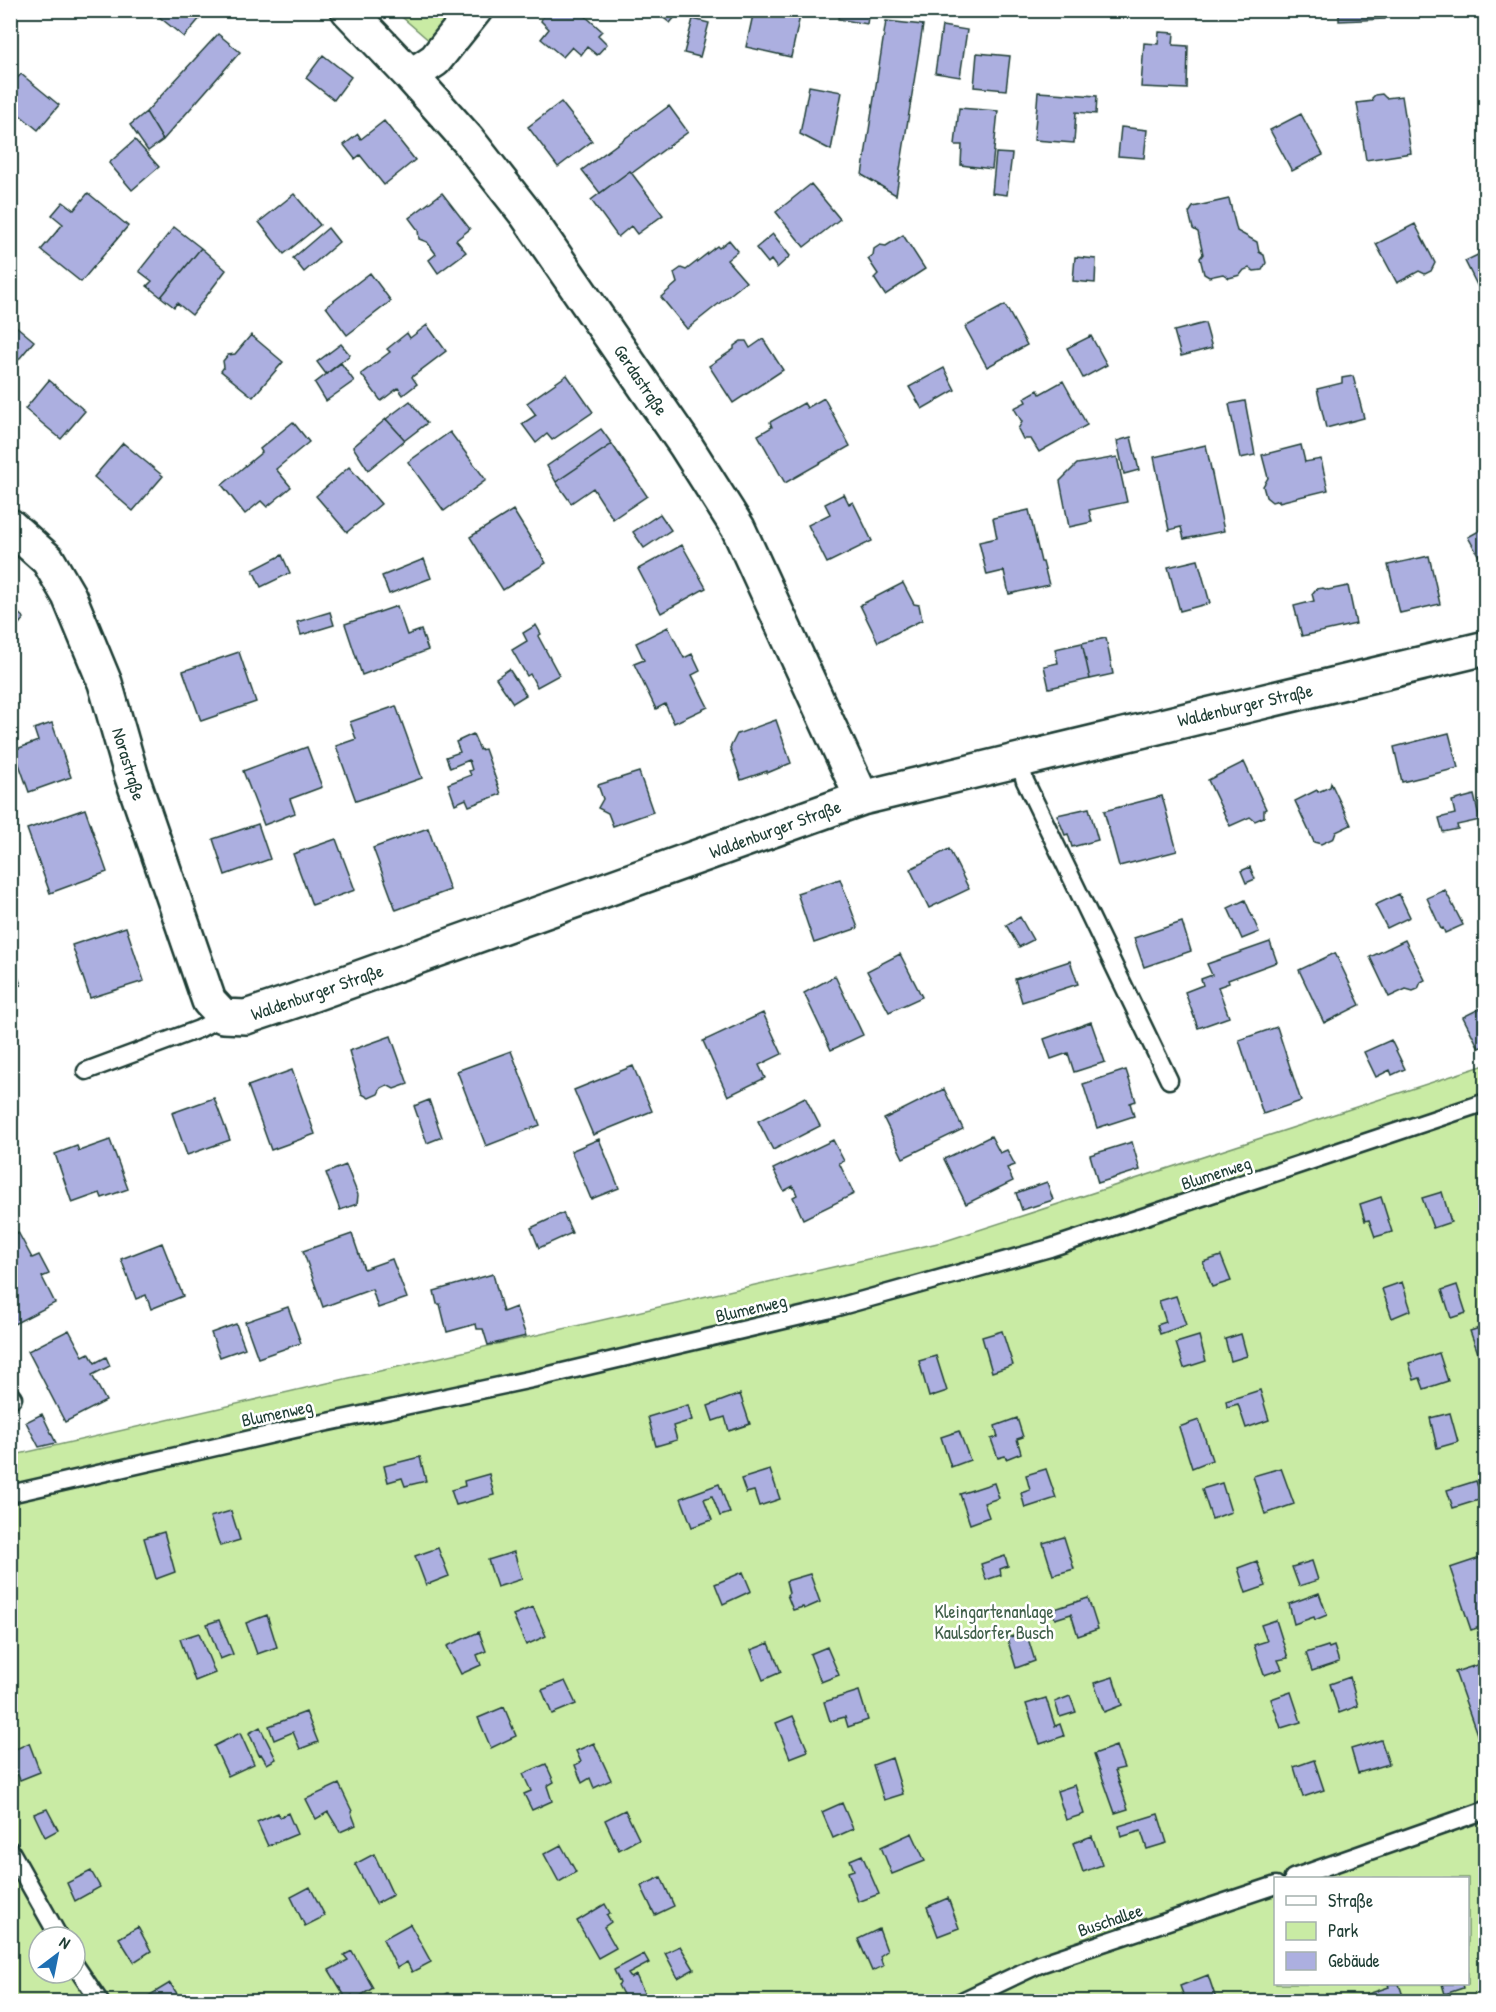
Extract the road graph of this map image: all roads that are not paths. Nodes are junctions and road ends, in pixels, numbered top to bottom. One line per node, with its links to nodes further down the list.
1 (348, 10): 3 (street, Gerdastraße)
2 (475, 10): 3 (street)
3 (411, 76): 7 (street, Gerdastraße)
4 (10, 526): 8 (street, Norastraße)
5 (1485, 648): 6 (street, Waldenburger Straße)
6 (1019, 760): 7 (street, Waldenburger Straße); 10 (lane)
7 (862, 798): 8 (street, Waldenburger Straße)
8 (223, 1016): 9 (lane, Waldenburger Straße)
9 (86, 1071)
10 (1169, 1080)
11 (1485, 1102): 12 (lane, Blumenweg)
12 (10, 1494)
13 (1485, 1810): 15 (lane)
14 (10, 1850): 17 (lane)
15 (1296, 1877)
16 (1274, 1885): 20 (lane, Buschallee)
17 (52, 1925)
18 (87, 1982): 19 (lane)
19 (100, 2001)
20 (960, 2001)

